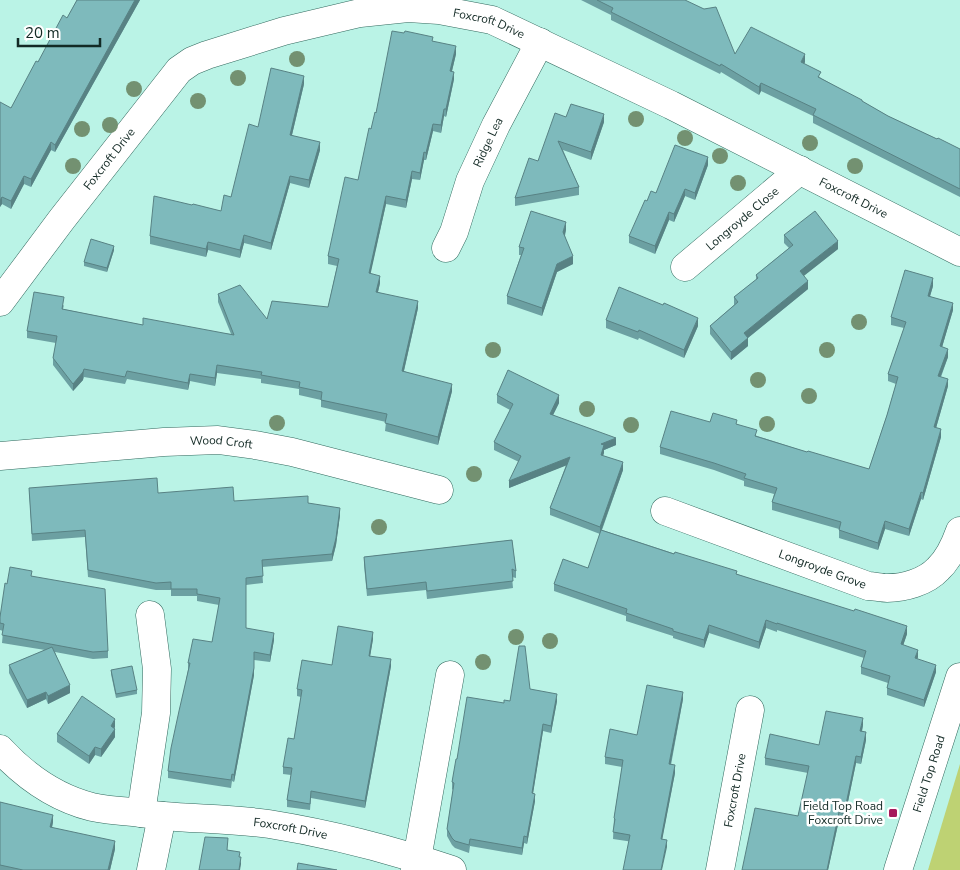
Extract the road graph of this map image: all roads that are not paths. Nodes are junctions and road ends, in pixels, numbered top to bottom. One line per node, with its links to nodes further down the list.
1 (540, 42): 2 (street, Foxcroft Drive); 3 (street, Ridge Lea); 6 (street, Foxcroft Drive)
2 (800, 170): 4 (street, Foxcroft Drive); 5 (street, Longroyde Close)
3 (446, 248)
4 (960, 252)
5 (685, 267)
6 (0, 302)
7 (0, 456): 8 (street, Wood Croft)
8 (439, 490)
9 (665, 511): 10 (street, Longroyde Grove)
10 (960, 531)
11 (150, 615): 17 (street)
12 (450, 675): 18 (street)
13 (960, 677): 15 (street, Field Top Road)
14 (750, 710): 21 (street, Foxcroft Drive)
15 (955, 716): 22 (street, Field Top Road)
16 (0, 749): 17 (street, Foxcroft Drive)
17 (152, 814): 18 (street, Foxcroft Drive); 19 (street)
18 (416, 864): 20 (street, Foxcroft Drive)
19 (151, 870)
20 (452, 870)
21 (720, 870)
22 (898, 870)

